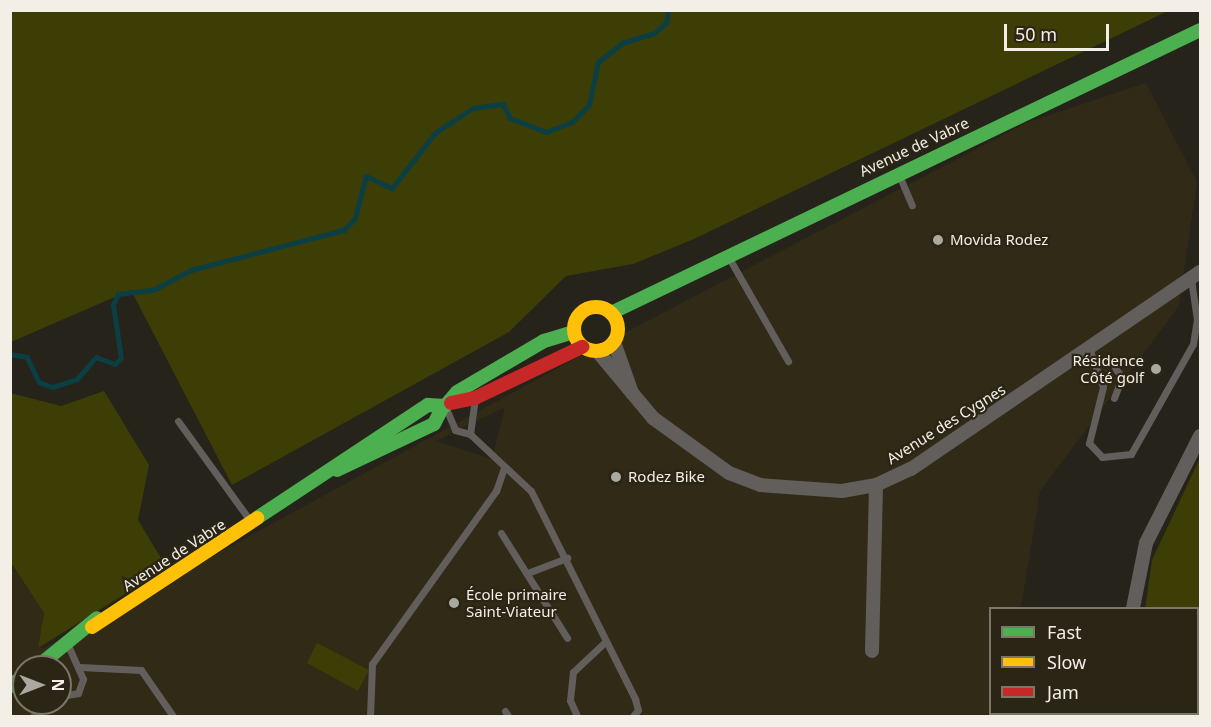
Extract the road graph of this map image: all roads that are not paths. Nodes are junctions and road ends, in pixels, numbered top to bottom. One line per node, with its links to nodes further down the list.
1 (1200, 30): 2 (main road, Avenue de Vabre)
2 (898, 172): 3 (lane); 4 (main road, Avenue de Vabre)
3 (912, 205)
4 (727, 254): 6 (main road, Avenue de Vabre); 17 (lane)
5 (1196, 275): 8 (lane); 15 (street, Avenue des Cygnes)
6 (644, 300): 7 (main road, Avenue de Vabre); 9 (main road, Avenue de Vabre)
7 (611, 313): 9 (main road); 10 (main road)
8 (1199, 318): 13 (lane)
9 (618, 327): 12 (main road)
10 (573, 332): 14 (main road); 22 (main road, Avenue de Vabre)
11 (1200, 335): 13 (lane)
12 (614, 342): 16 (main road); 19 (street, Avenue des Cygnes)
13 (1193, 344): 15 (lane)
14 (582, 347): 16 (main road); 20 (main road)
15 (1089, 348): 27 (street, Avenue des Cygnes)
16 (598, 352): 19 (street, Avenue des Cygnes)
17 (788, 361)
18 (1115, 368): 21 (lane)
19 (632, 393): 27 (street, Avenue des Cygnes)
20 (475, 398): 22 (main road); 24 (lane)
21 (1114, 398)
22 (446, 406): 24 (lane); 28 (main road, Avenue de Vabre)
23 (178, 421): 28 (lane)
24 (470, 434): 26 (lane)
25 (1200, 436): 32 (street)
26 (504, 468): 30 (lane); 43 (lane)
27 (876, 485): 36 (street)
28 (252, 524): 35 (main road, Avenue de Vabre)
29 (501, 533): 31 (lane)
30 (567, 558): 31 (lane); 34 (lane)
31 (530, 572): 33 (lane)
32 (1133, 607)
33 (567, 638)
34 (606, 641): 40 (lane); 41 (lane)
35 (68, 646): 37 (main road, Avenue de Vabre); 38 (lane)
36 (872, 651)
37 (55, 655)
38 (80, 667): 39 (lane); 42 (lane)
39 (72, 694)
40 (640, 713): 44 (lane)
41 (574, 716)
42 (172, 717)
43 (370, 717)
44 (633, 717)

